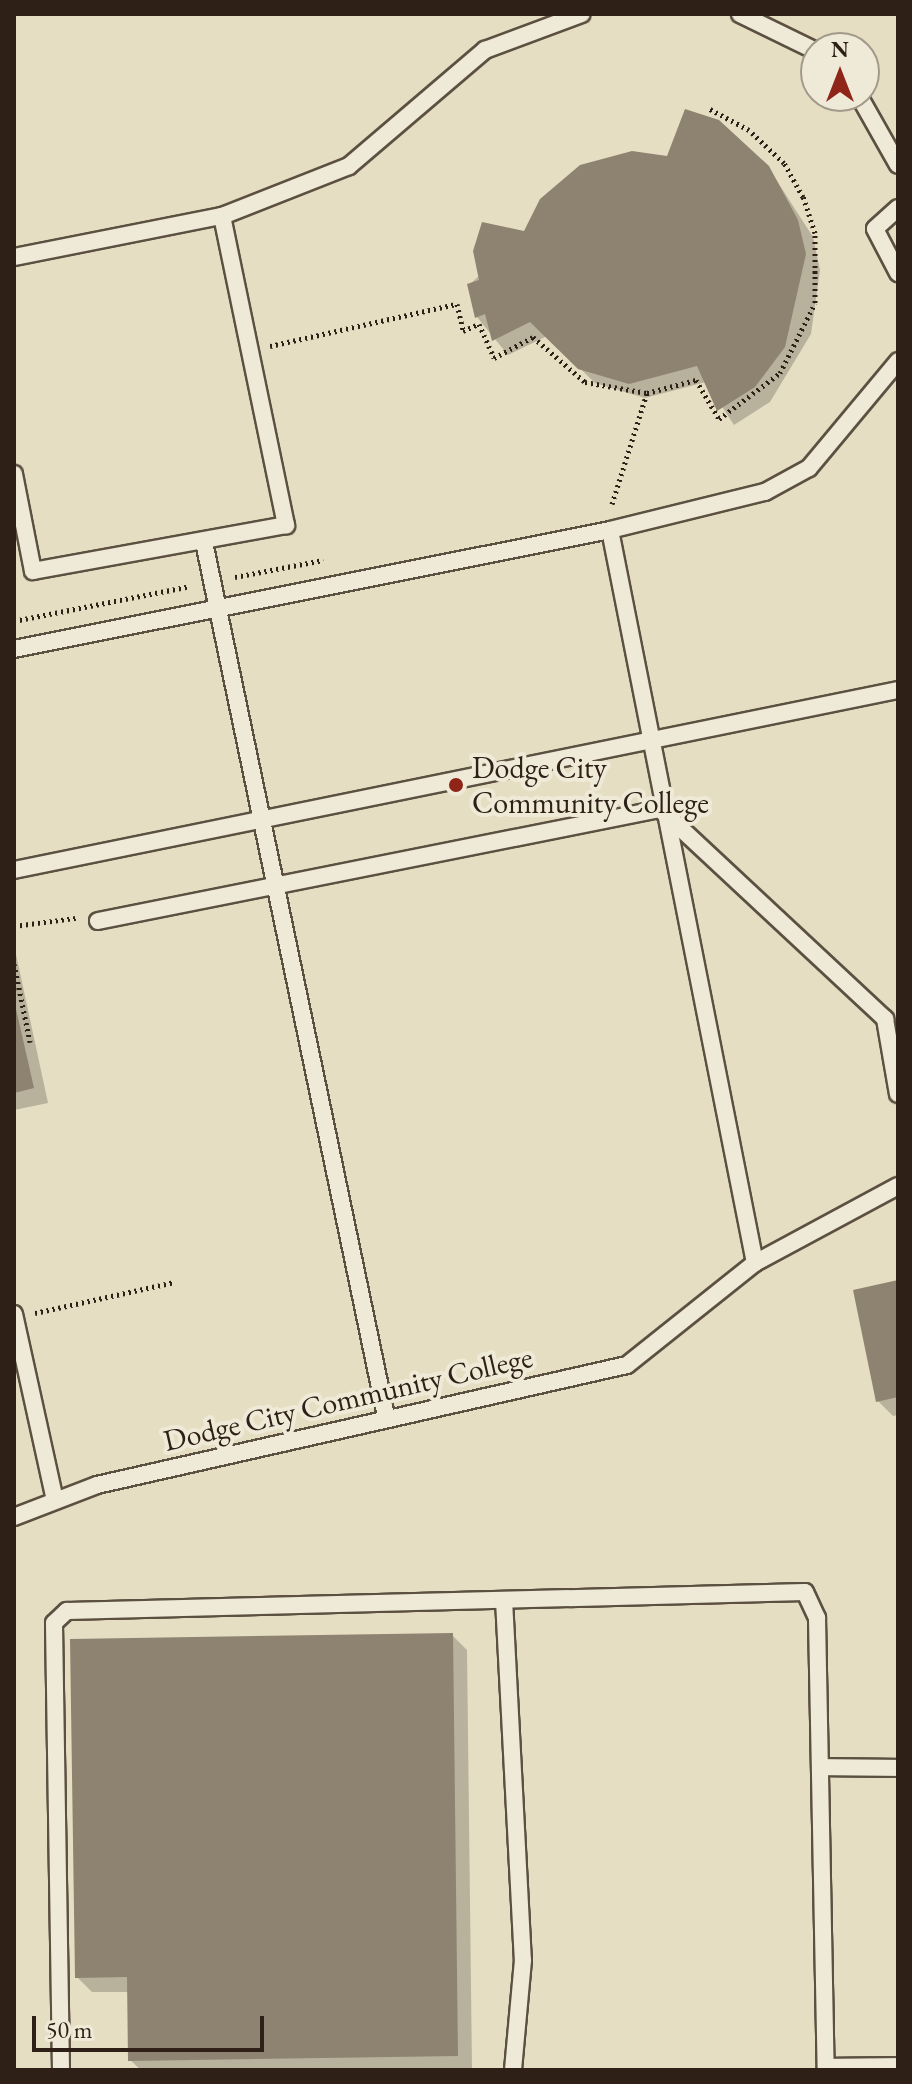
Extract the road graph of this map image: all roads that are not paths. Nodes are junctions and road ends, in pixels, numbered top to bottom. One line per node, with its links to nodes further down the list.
1 (582, 14): 7 (lane)
2 (740, 14): 3 (lane)
3 (800, 43)
4 (868, 112): 5 (lane)
5 (898, 165)
6 (898, 208): 9 (lane)
7 (222, 216): 8 (lane); 13 (lane)
8 (14, 257)
9 (898, 273)
10 (898, 361): 12 (lane)
11 (14, 474): 13 (lane)
12 (610, 530): 14 (lane); 17 (lane)
13 (204, 542): 14 (lane)
14 (218, 608): 15 (lane); 19 (lane)
15 (14, 649)
16 (898, 690): 17 (lane)
17 (653, 741): 18 (lane); 19 (lane)
18 (660, 809): 21 (lane); 23 (lane); 25 (lane)
19 (262, 820): 20 (lane); 21 (lane)
20 (14, 870)
21 (275, 885): 22 (lane); 27 (lane)
22 (98, 921)
23 (898, 1094)
24 (898, 1186): 25 (lane, Dodge City Community College)
25 (755, 1263): 27 (lane, Dodge City Community College)
26 (14, 1315): 28 (lane)
27 (386, 1416): 28 (lane, Dodge City Community College)
28 (55, 1501): 29 (lane, Dodge City Community College)
29 (14, 1517)
30 (504, 1600): 31 (lane); 35 (lane); 36 (lane)
31 (820, 1767): 32 (lane); 34 (lane)
32 (898, 1768)
33 (898, 2066): 34 (lane)
34 (826, 2068)
35 (61, 2070)
36 (513, 2070)

